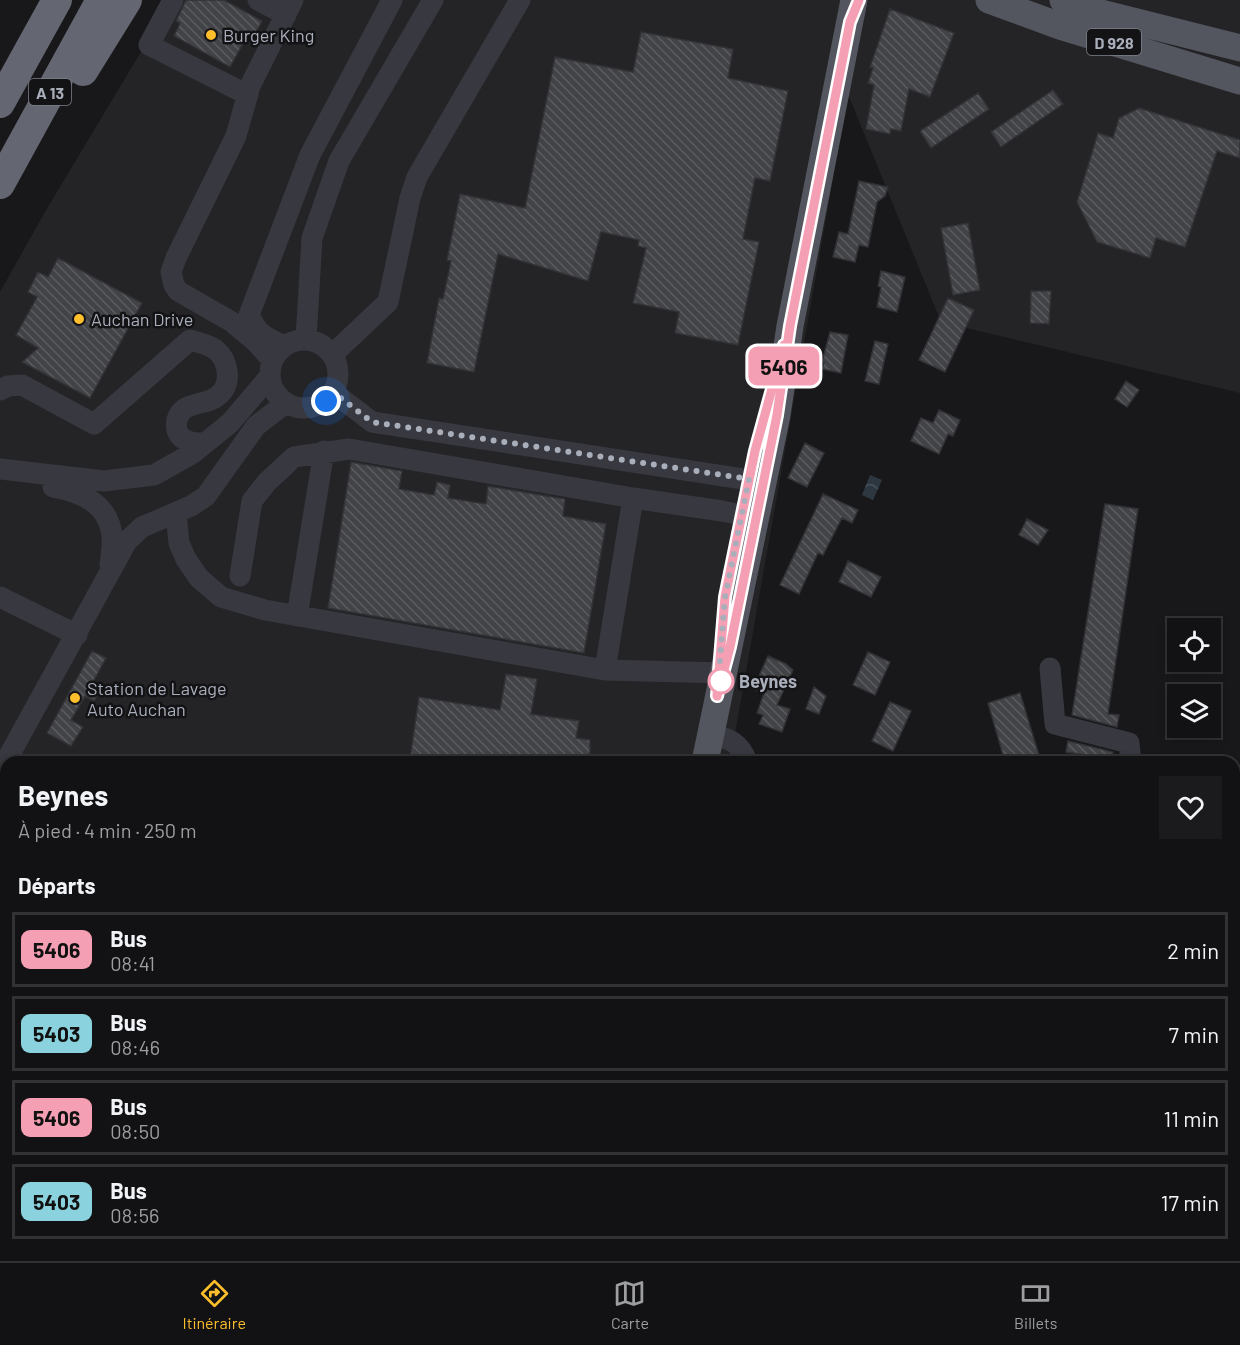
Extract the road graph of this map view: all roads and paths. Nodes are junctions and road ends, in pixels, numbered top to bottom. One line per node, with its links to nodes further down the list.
1 (36, 0): 16 (highway)
2 (57, 0): 18 (highway, A 13)
3 (101, 0): 19 (highway, A 13)
4 (127, 0): 19 (highway)
5 (173, 0): 17 (street)
6 (258, 0): 12 (street)
7 (392, 0): 21 (street)
8 (433, 0): 22 (street)
9 (520, 0): 23 (street)
10 (989, 0): 15 (main road, D 928)
11 (1063, 0): 14 (main road, D 928)
12 (290, 7): 17 (street)
13 (855, 7): 32 (main road)
14 (1240, 48)
15 (1240, 81)
16 (0, 82)
17 (248, 95): 21 (street)
18 (0, 103)
19 (44, 103): 20 (highway, A 13)
20 (0, 184)
21 (241, 319): 24 (street)
22 (306, 339): 23 (street); 24 (street)
23 (333, 354): 26 (street)
24 (276, 361): 27 (street); 28 (street)
25 (0, 390): 28 (street)
26 (333, 392): 27 (street); 32 (street)
27 (286, 403): 34 (street)
28 (204, 443): 31 (street)
29 (324, 451): 33 (street); 36 (street); 39 (street)
30 (0, 469): 31 (street)
31 (25, 473): 37 (street)
32 (756, 481): 35 (main road)
33 (633, 498): 35 (street); 42 (street)
34 (176, 513): 37 (street); 39 (street)
35 (748, 522): 43 (main road)
36 (240, 576)
37 (109, 578): 40 (street)
38 (0, 597): 40 (street)
39 (297, 616): 42 (street)
40 (76, 635): 45 (street)
41 (1050, 668): 48 (street)
42 (605, 670): 43 (street)
43 (720, 680): 44 (main road)
44 (710, 734): 46 (main road); 47 (street)
45 (6, 750)
46 (706, 756)
47 (745, 756)
48 (1130, 756)

